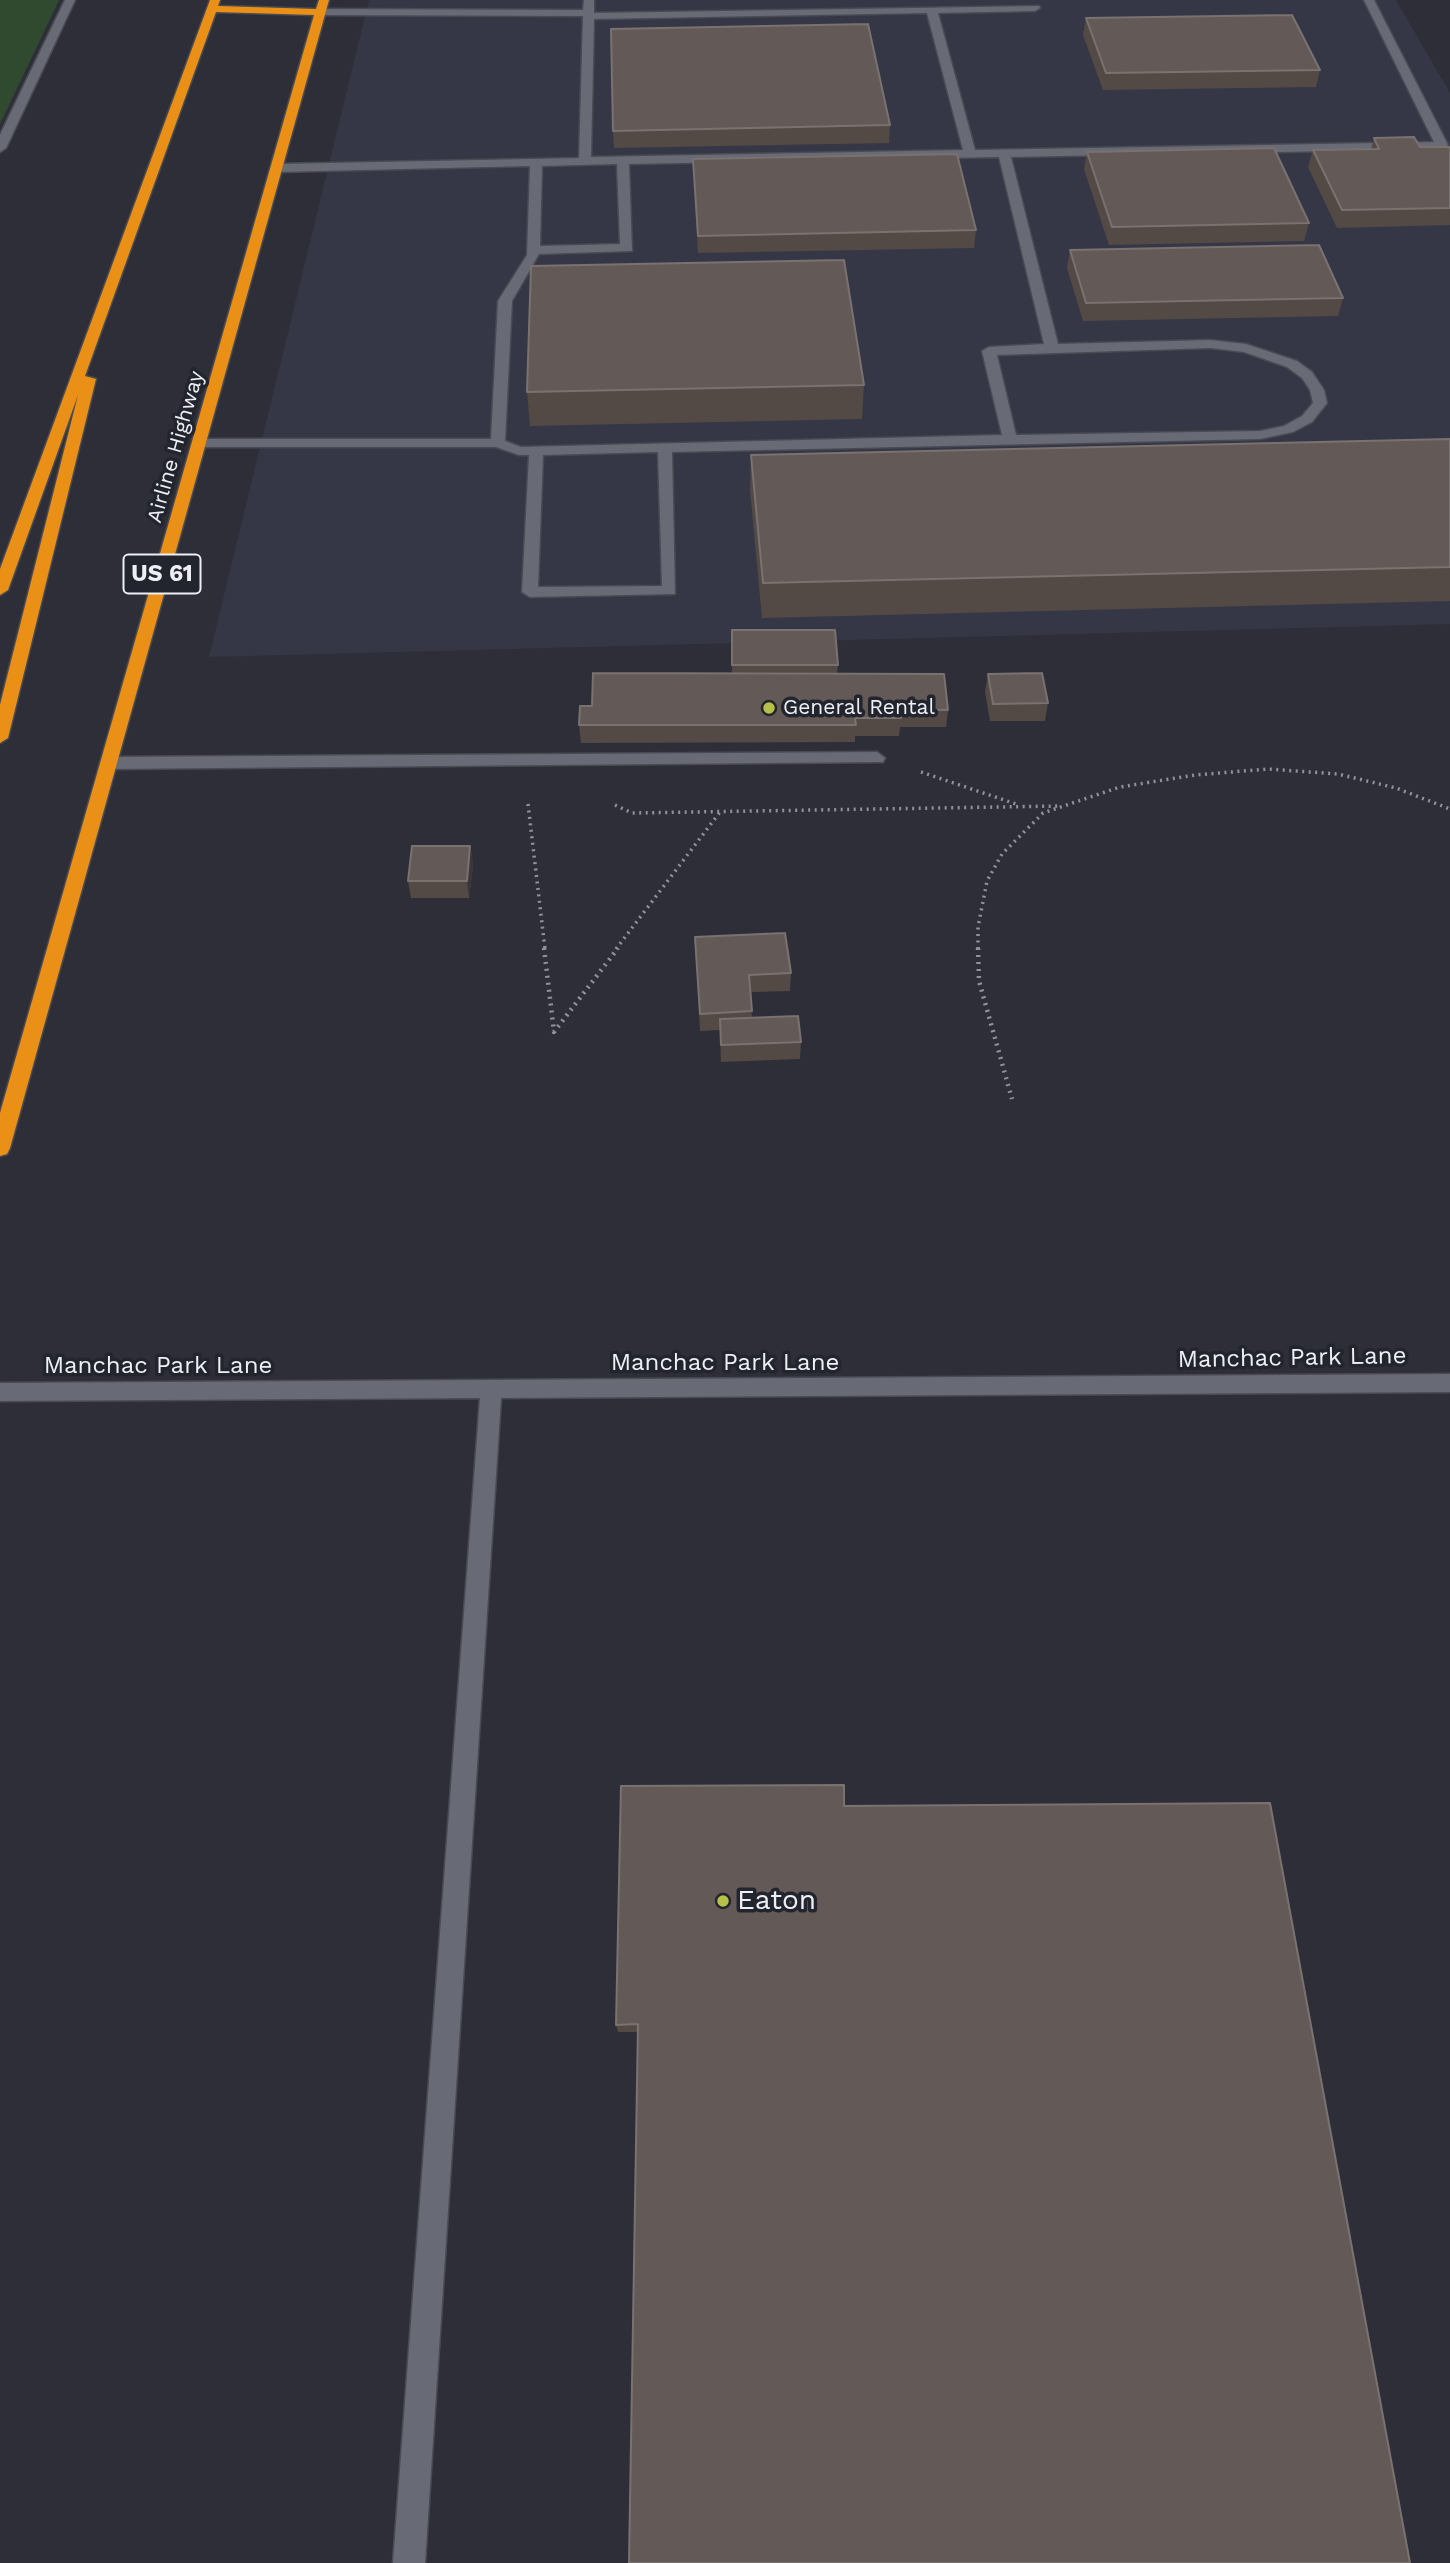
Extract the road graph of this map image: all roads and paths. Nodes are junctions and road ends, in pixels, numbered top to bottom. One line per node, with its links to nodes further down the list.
1 (70, 0): 9 (lane)
2 (589, 0): 8 (lane)
3 (1369, 0): 10 (lane)
4 (214, 5): 5 (highway); 17 (highway)
5 (322, 6): 8 (lane); 15 (highway, Airline Highway / US 61)
6 (1035, 8): 7 (lane)
7 (932, 10): 8 (lane); 11 (lane)
8 (588, 15): 13 (lane)
9 (0, 148)
10 (1004, 153): 11 (lane); 18 (lane)
11 (970, 154): 12 (lane)
12 (623, 160): 13 (lane); 16 (lane)
13 (585, 161): 14 (lane)
14 (536, 162): 15 (lane); 16 (lane)
15 (278, 168): 20 (highway, Airline Highway / US 61)
16 (534, 250): 21 (lane)
17 (109, 292): 24 (highway); 25 (highway)
18 (1052, 348): 19 (lane); 19 (lane)
19 (1010, 439): 22 (lane)
20 (199, 443): 21 (lane); 28 (highway, Airline Highway / US 61)
21 (498, 443): 23 (lane)
22 (665, 448): 23 (lane); 23 (lane)
23 (536, 451)
24 (0, 590)
25 (0, 738)
26 (877, 758): 27 (lane); 29 (path)
27 (523, 761): 28 (lane); 31 (path)
28 (108, 763): 33 (highway, Airline Highway / US 61)
29 (1024, 807)
30 (1450, 809): 32 (path)
31 (720, 812)
32 (1012, 1098)
33 (0, 1147)
34 (1450, 1383): 35 (lane, Manchac Park Lane)
35 (491, 1391): 36 (lane, Manchac Park Lane); 37 (lane)
36 (0, 1392)
37 (409, 2563)

